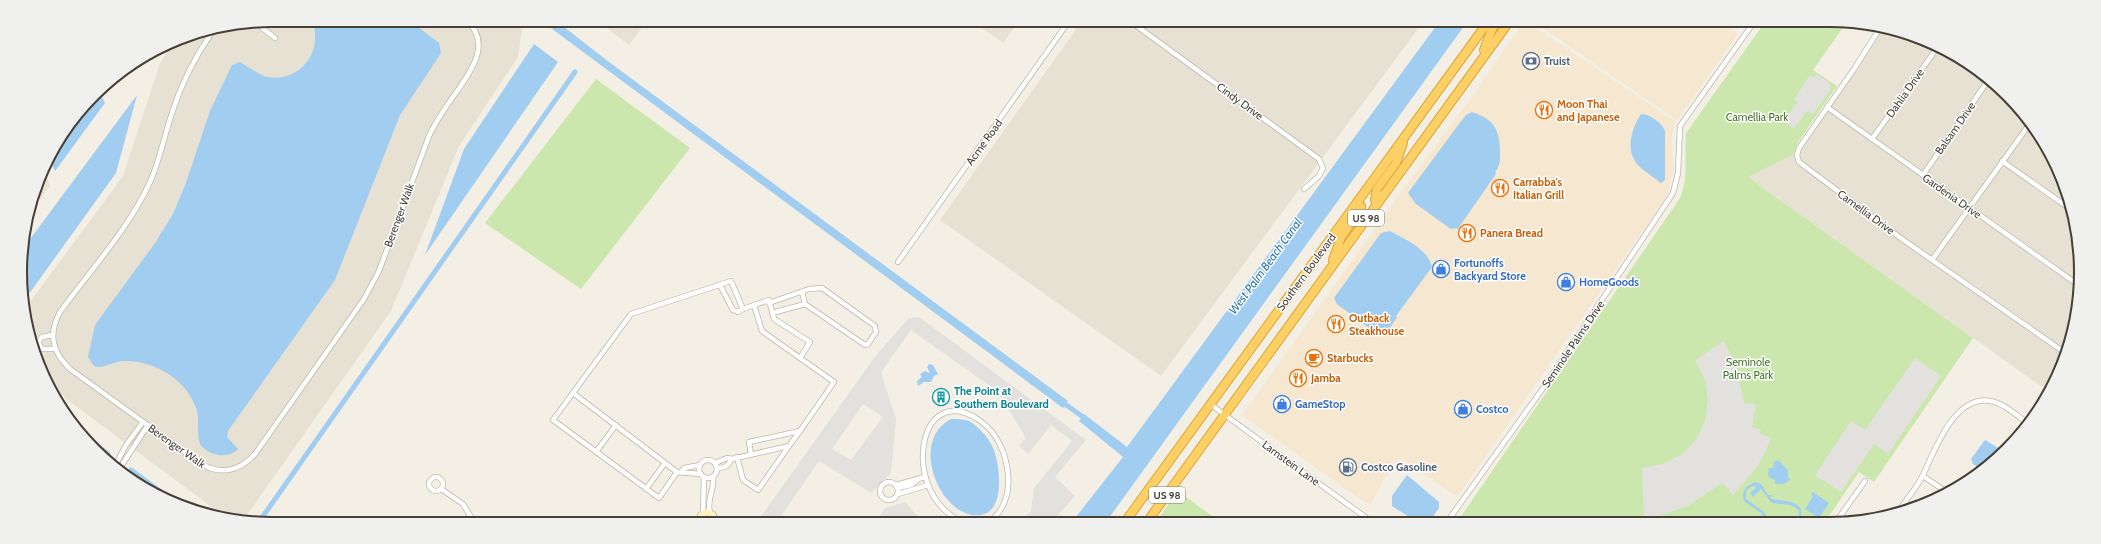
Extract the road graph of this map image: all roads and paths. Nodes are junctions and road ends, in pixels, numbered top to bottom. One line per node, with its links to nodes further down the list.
1 (471, 27): 47 (street, Berenger Walk)
2 (1065, 27): 27 (street, Acme Road)
3 (1138, 27): 21 (street, Cindy Drive)
4 (1484, 27): 17 (highway, Southern Boulevard / US 98)
5 (1493, 27): 13 (highway)
6 (1505, 27): 13 (highway, Southern Boulevard / US 98)
7 (1751, 27): 81 (street, Seminole Palms Drive)
8 (262, 28): 11 (street)
9 (1877, 32): 15 (street, Camellia Drive)
10 (210, 35): 37 (street, Berenger Walk)
11 (275, 38)
12 (1935, 51): 18 (street, Dahlia Drive)
13 (1479, 62): 23 (highway, Southern Boulevard / US 98)
14 (1986, 84): 20 (street, Balsam Drive)
15 (1828, 107): 18 (street, Gardenia Drive); 26 (street, Camellia Drive)
16 (2027, 128): 19 (street)
17 (1407, 133): 22 (highway, Southern Boulevard / US 98); 23 (highway)
18 (1872, 139): 20 (street, Gardenia Drive)
19 (2002, 161): 24 (street); 25 (street)
20 (1923, 174): 25 (street, Gardenia Drive)
21 (1304, 189)
22 (1357, 202): 28 (highway); 42 (highway, Southern Boulevard / US 98)
23 (1377, 204): 28 (highway, Southern Boulevard / US 98)
24 (2065, 205)
25 (1969, 207): 26 (street); 29 (street, Gardenia Drive)
26 (1932, 260): 39 (street, Camellia Drive)
27 (898, 262)
28 (1329, 270): 43 (highway, Southern Boulevard / US 98)
29 (2073, 281)
30 (720, 285): 35 (street); 35 (street); 41 (street)
31 (802, 292): 32 (street); 33 (street); 33 (street)
32 (769, 303): 34 (street); 36 (street)
33 (805, 304): 36 (street)
34 (754, 305): 35 (street); 40 (street)
35 (744, 309)
36 (772, 313): 40 (street)
37 (52, 335): 38 (street, Berenger Walk); 38 (street)
38 (54, 349): 45 (street, Berenger Walk)
39 (2061, 350)
40 (800, 358): 48 (street)
41 (573, 393): 46 (street); 50 (street)
42 (1210, 404): 43 (street, Lamstein Lane); 78 (highway, Southern Boulevard / US 98)
43 (1224, 415): 79 (highway, Southern Boulevard / US 98); 80 (street, Lamstein Lane)
44 (2023, 421): 61 (street)
45 (143, 422): 47 (street, Berenger Walk); 53 (street)
46 (616, 424): 50 (street); 54 (street)
47 (148, 425): 56 (street)
48 (800, 431): 49 (street); 51 (street)
49 (789, 446): 51 (street); 52 (street)
50 (596, 452): 68 (street)
51 (751, 454): 52 (street)
52 (734, 458): 55 (street); 58 (street)
53 (117, 462)
54 (665, 463): 59 (street); 68 (street)
55 (715, 463): 57 (street); 58 (street)
56 (122, 465)
57 (700, 465): 59 (street); 60 (street)
58 (717, 469): 62 (street)
59 (679, 472): 60 (street); 68 (street)
60 (702, 476): 62 (street); 75 (street)
61 (1923, 476): 69 (street); 71 (street)
62 (713, 477): 75 (street)
63 (922, 477): 65 (street); 66 (street); 77 (street)
64 (1864, 481): 72 (street)
65 (897, 486): 70 (street); 70 (street)
66 (928, 486): 70 (street); 76 (street)
67 (442, 489): 73 (street)
68 (646, 489)
69 (1942, 489)
70 (898, 494)
71 (1903, 506)
72 (1840, 516)
73 (471, 517)
74 (700, 517): 75 (street)
75 (712, 517)
76 (954, 517)
77 (994, 517)
78 (1129, 517)
79 (1151, 517)
80 (1365, 517)
81 (1451, 517)

